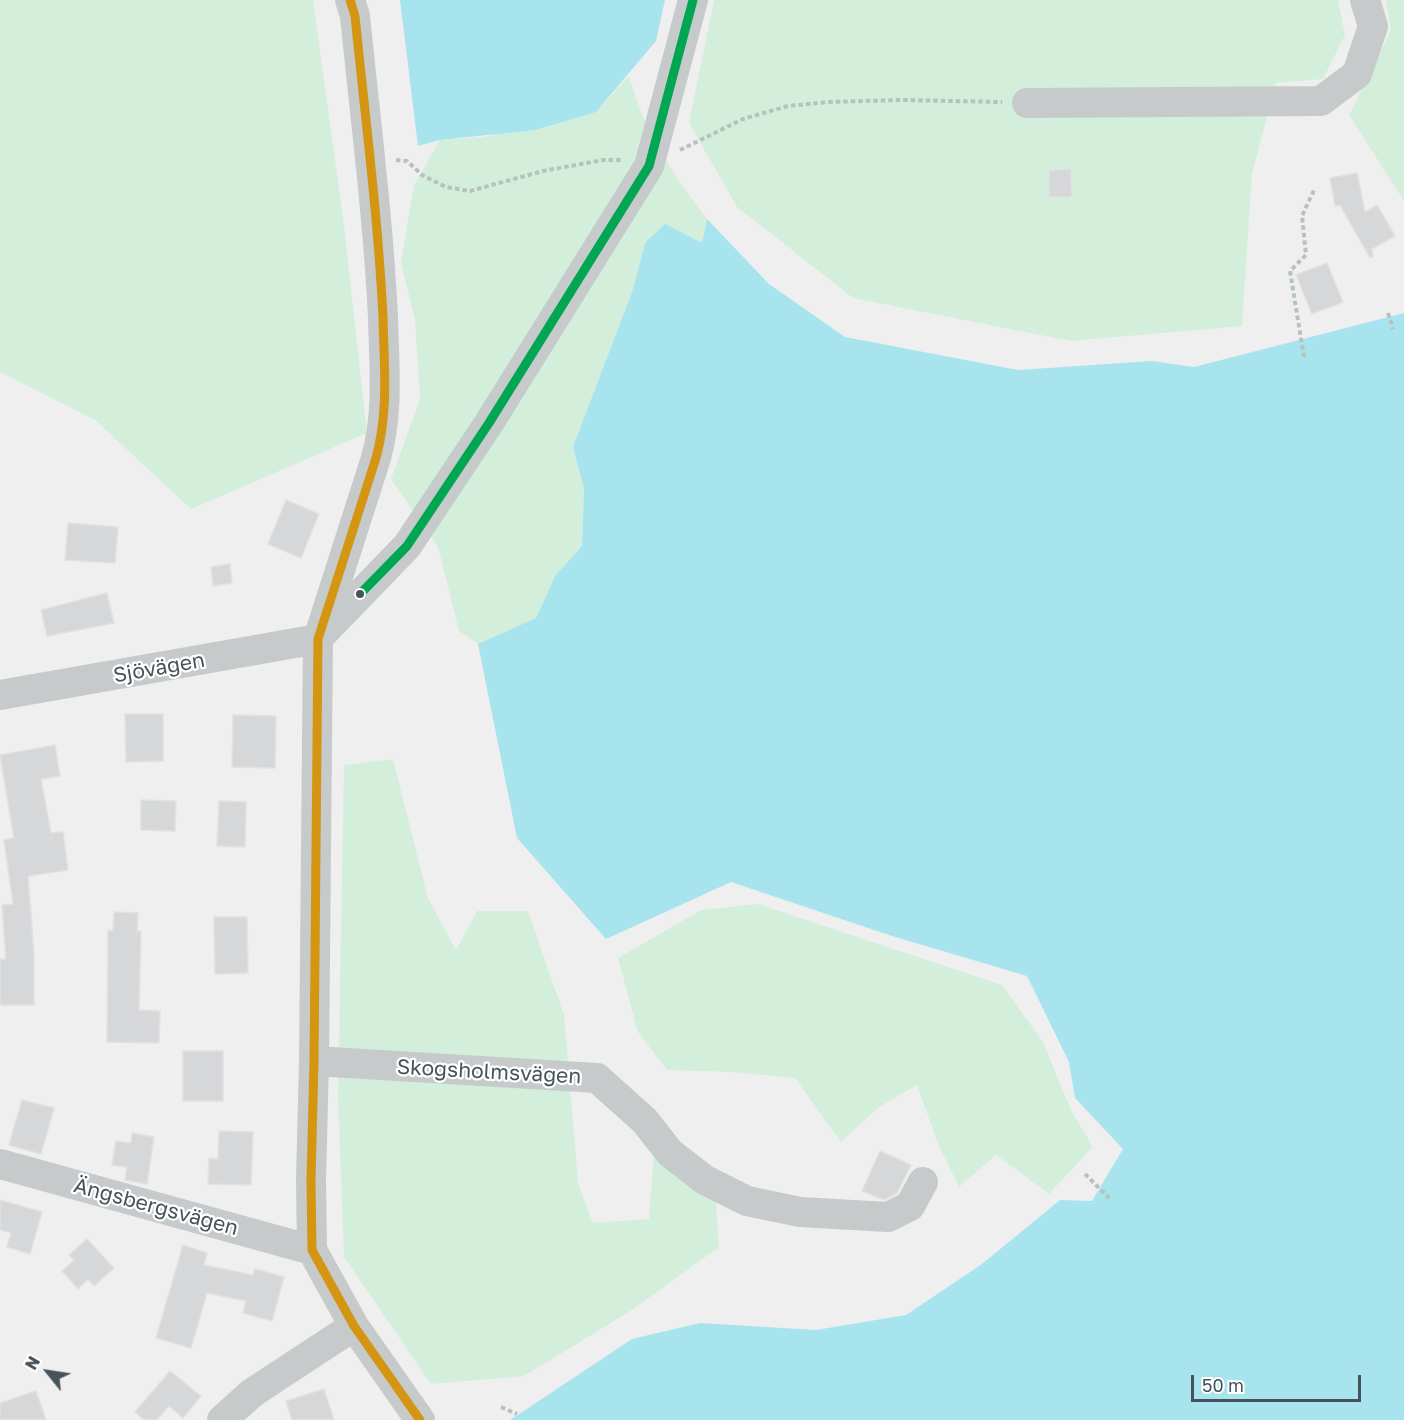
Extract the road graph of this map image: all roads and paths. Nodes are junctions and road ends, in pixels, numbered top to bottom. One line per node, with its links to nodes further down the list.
1 (350, 0): 5 (street)
2 (693, 0): 6 (street)
3 (1365, 0): 4 (street)
4 (1027, 103): 6 (path)
5 (370, 161): 6 (path); 11 (street)
6 (649, 166): 11 (street)
7 (1314, 190): 10 (path)
8 (1388, 313): 9 (path)
9 (1393, 329)
10 (1304, 357)
11 (318, 639): 12 (street, Sjövägen); 13 (street)
12 (0, 695)
13 (314, 1061): 16 (street, Skogsholmsvägen); 18 (street)
14 (0, 1164): 18 (street, Ängsbergsvägen)
15 (1085, 1174): 17 (path)
16 (923, 1182)
17 (1110, 1198)
18 (312, 1250): 19 (street)
19 (354, 1326): 22 (street); 23 (street)
20 (501, 1407): 21 (path)
21 (517, 1414)
22 (222, 1420)
23 (420, 1420)

